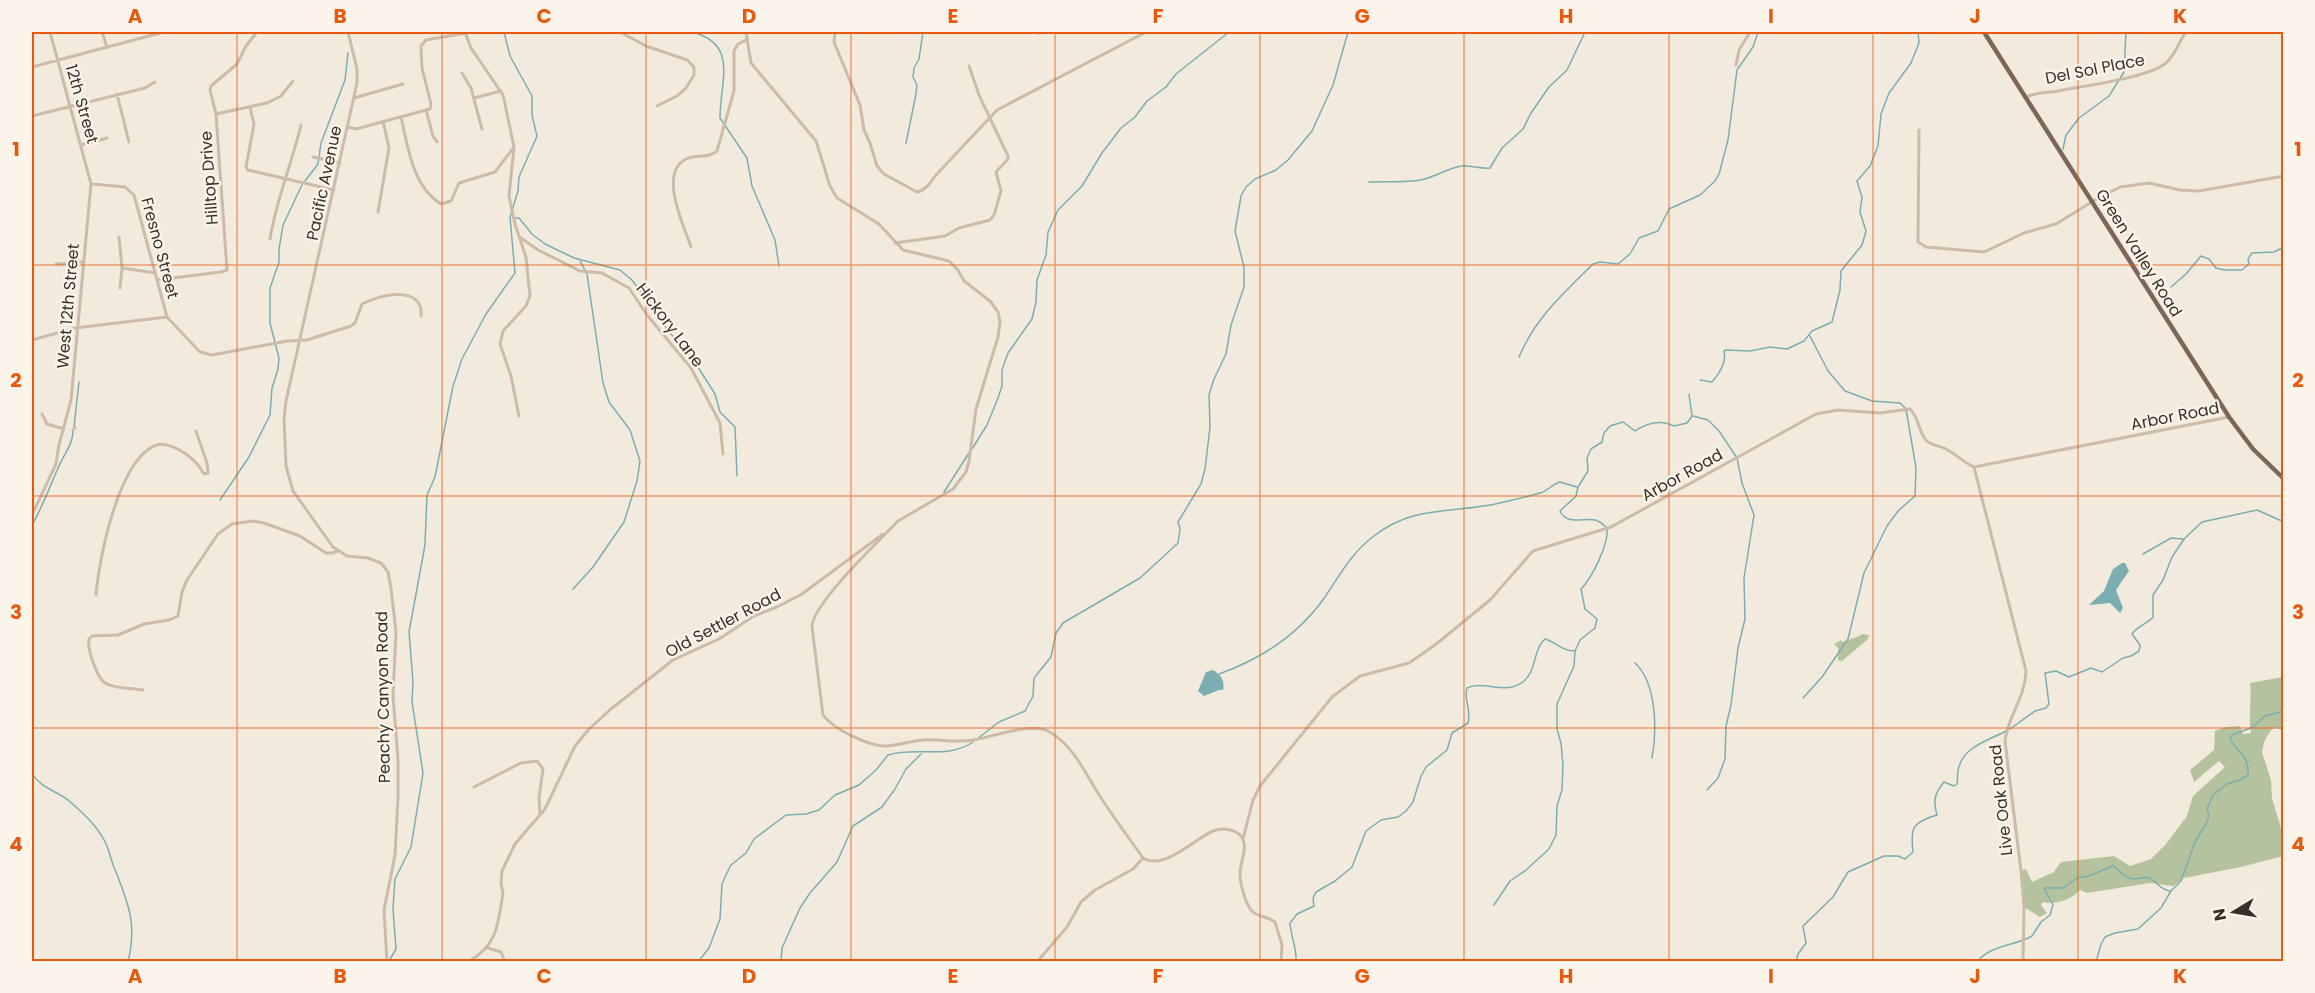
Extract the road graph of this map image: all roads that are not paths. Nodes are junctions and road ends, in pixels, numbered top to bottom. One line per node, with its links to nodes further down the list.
1 (50, 32): 17 (street, 12th Street)
2 (102, 32): 16 (street)
3 (164, 32): 14 (street)
4 (257, 32): 34 (street, Hilltop Drive)
5 (348, 32): 28 (street, Pacific Avenue)
6 (465, 32): 25 (street); 33 (street)
7 (620, 32): 30 (street)
8 (746, 32): 15 (street)
9 (835, 32): 37 (street)
10 (1146, 32): 37 (street)
11 (1750, 32): 18 (street)
12 (1984, 32): 27 (main road, Green Valley Road)
13 (2186, 32): 27 (street, Del Sol Place)
14 (154, 33): 16 (street)
15 (746, 40): 59 (street); 60 (street)
16 (106, 47): 17 (street)
17 (57, 60): 20 (street); 31 (street, 12th Street)
18 (1736, 65)
19 (969, 66): 37 (street)
20 (32, 67)
21 (462, 74): 29 (street)
22 (293, 81): 32 (street)
23 (155, 82): 26 (street)
24 (403, 84): 28 (street)
25 (501, 91): 29 (street); 47 (street)
26 (117, 94): 31 (street); 44 (street)
27 (2026, 97): 54 (main road, Green Valley Road)
28 (354, 98): 40 (street, Pacific Avenue)
29 (474, 98): 41 (street)
30 (657, 106)
31 (70, 107): 35 (street); 46 (street, 12th Street)
32 (250, 107): 34 (street); 51 (street)
33 (426, 110): 36 (street); 45 (street)
34 (216, 114): 65 (street, Hilltop Drive)
35 (32, 116)
36 (400, 117): 38 (street); 47 (street)
37 (990, 118): 59 (street)
38 (384, 121): 40 (street); 55 (street)
39 (301, 125): 51 (street)
40 (348, 127): 49 (street, Pacific Avenue)
41 (482, 129)
42 (1919, 130): 54 (street)
43 (107, 138): 46 (street)
44 (129, 142)
45 (437, 142)
46 (81, 145): 52 (street, 12th Street)
47 (514, 147): 57 (street)
48 (313, 157): 49 (street)
49 (340, 163): 53 (street, Pacific Avenue)
50 (2283, 176): 54 (street)
51 (285, 180): 53 (street); 58 (street)
52 (91, 184): 61 (street, West 12th Street); 64 (street, Fresno Street)
53 (334, 190): 71 (street, Pacific Avenue)
54 (2093, 202): 74 (main road, Green Valley Road)
55 (378, 212)
56 (119, 237): 63 (street)
57 (520, 237): 73 (street); 77 (street, Hickory Lane)
58 (270, 239)
59 (896, 243): 81 (street)
60 (691, 247)
61 (84, 262): 62 (street); 69 (street, West 12th Street)
62 (56, 264)
63 (122, 268): 64 (street); 66 (street)
64 (155, 273): 65 (street, Fresno Street)
65 (157, 280): 68 (street, Fresno Street)
66 (120, 288)
67 (421, 316): 71 (street)
68 (167, 317): 69 (street); 71 (street)
69 (79, 327): 70 (street); 75 (street, West 12th Street)
70 (32, 340)
71 (300, 340): 82 (street)
72 (42, 414): 75 (street)
73 (519, 416)
74 (2229, 417): 78 (street, Arbor Road); 79 (main road, Green Valley Road)
75 (64, 429): 80 (street, West 12th Street)
76 (195, 430): 83 (street)
77 (723, 454)
78 (1974, 467): 87 (street, Arbor Road); 95 (street, Live Oak Road)
79 (2283, 479)
80 (32, 515)
81 (887, 531): 86 (street, Old Settler Road); 88 (street)
82 (338, 551): 84 (street); 90 (street, Peachy Canyon Road)
83 (96, 595)
84 (143, 690)
85 (474, 787): 86 (street)
86 (540, 814): 89 (street, Old Settler Road)
87 (1244, 839): 88 (street); 94 (street, Arbor Road)
88 (1143, 858): 93 (street)
89 (488, 948): 91 (street); 92 (street)
90 (387, 962)
91 (468, 962)
92 (505, 962)
93 (1037, 962)
94 (1281, 962)
95 (2023, 962)

